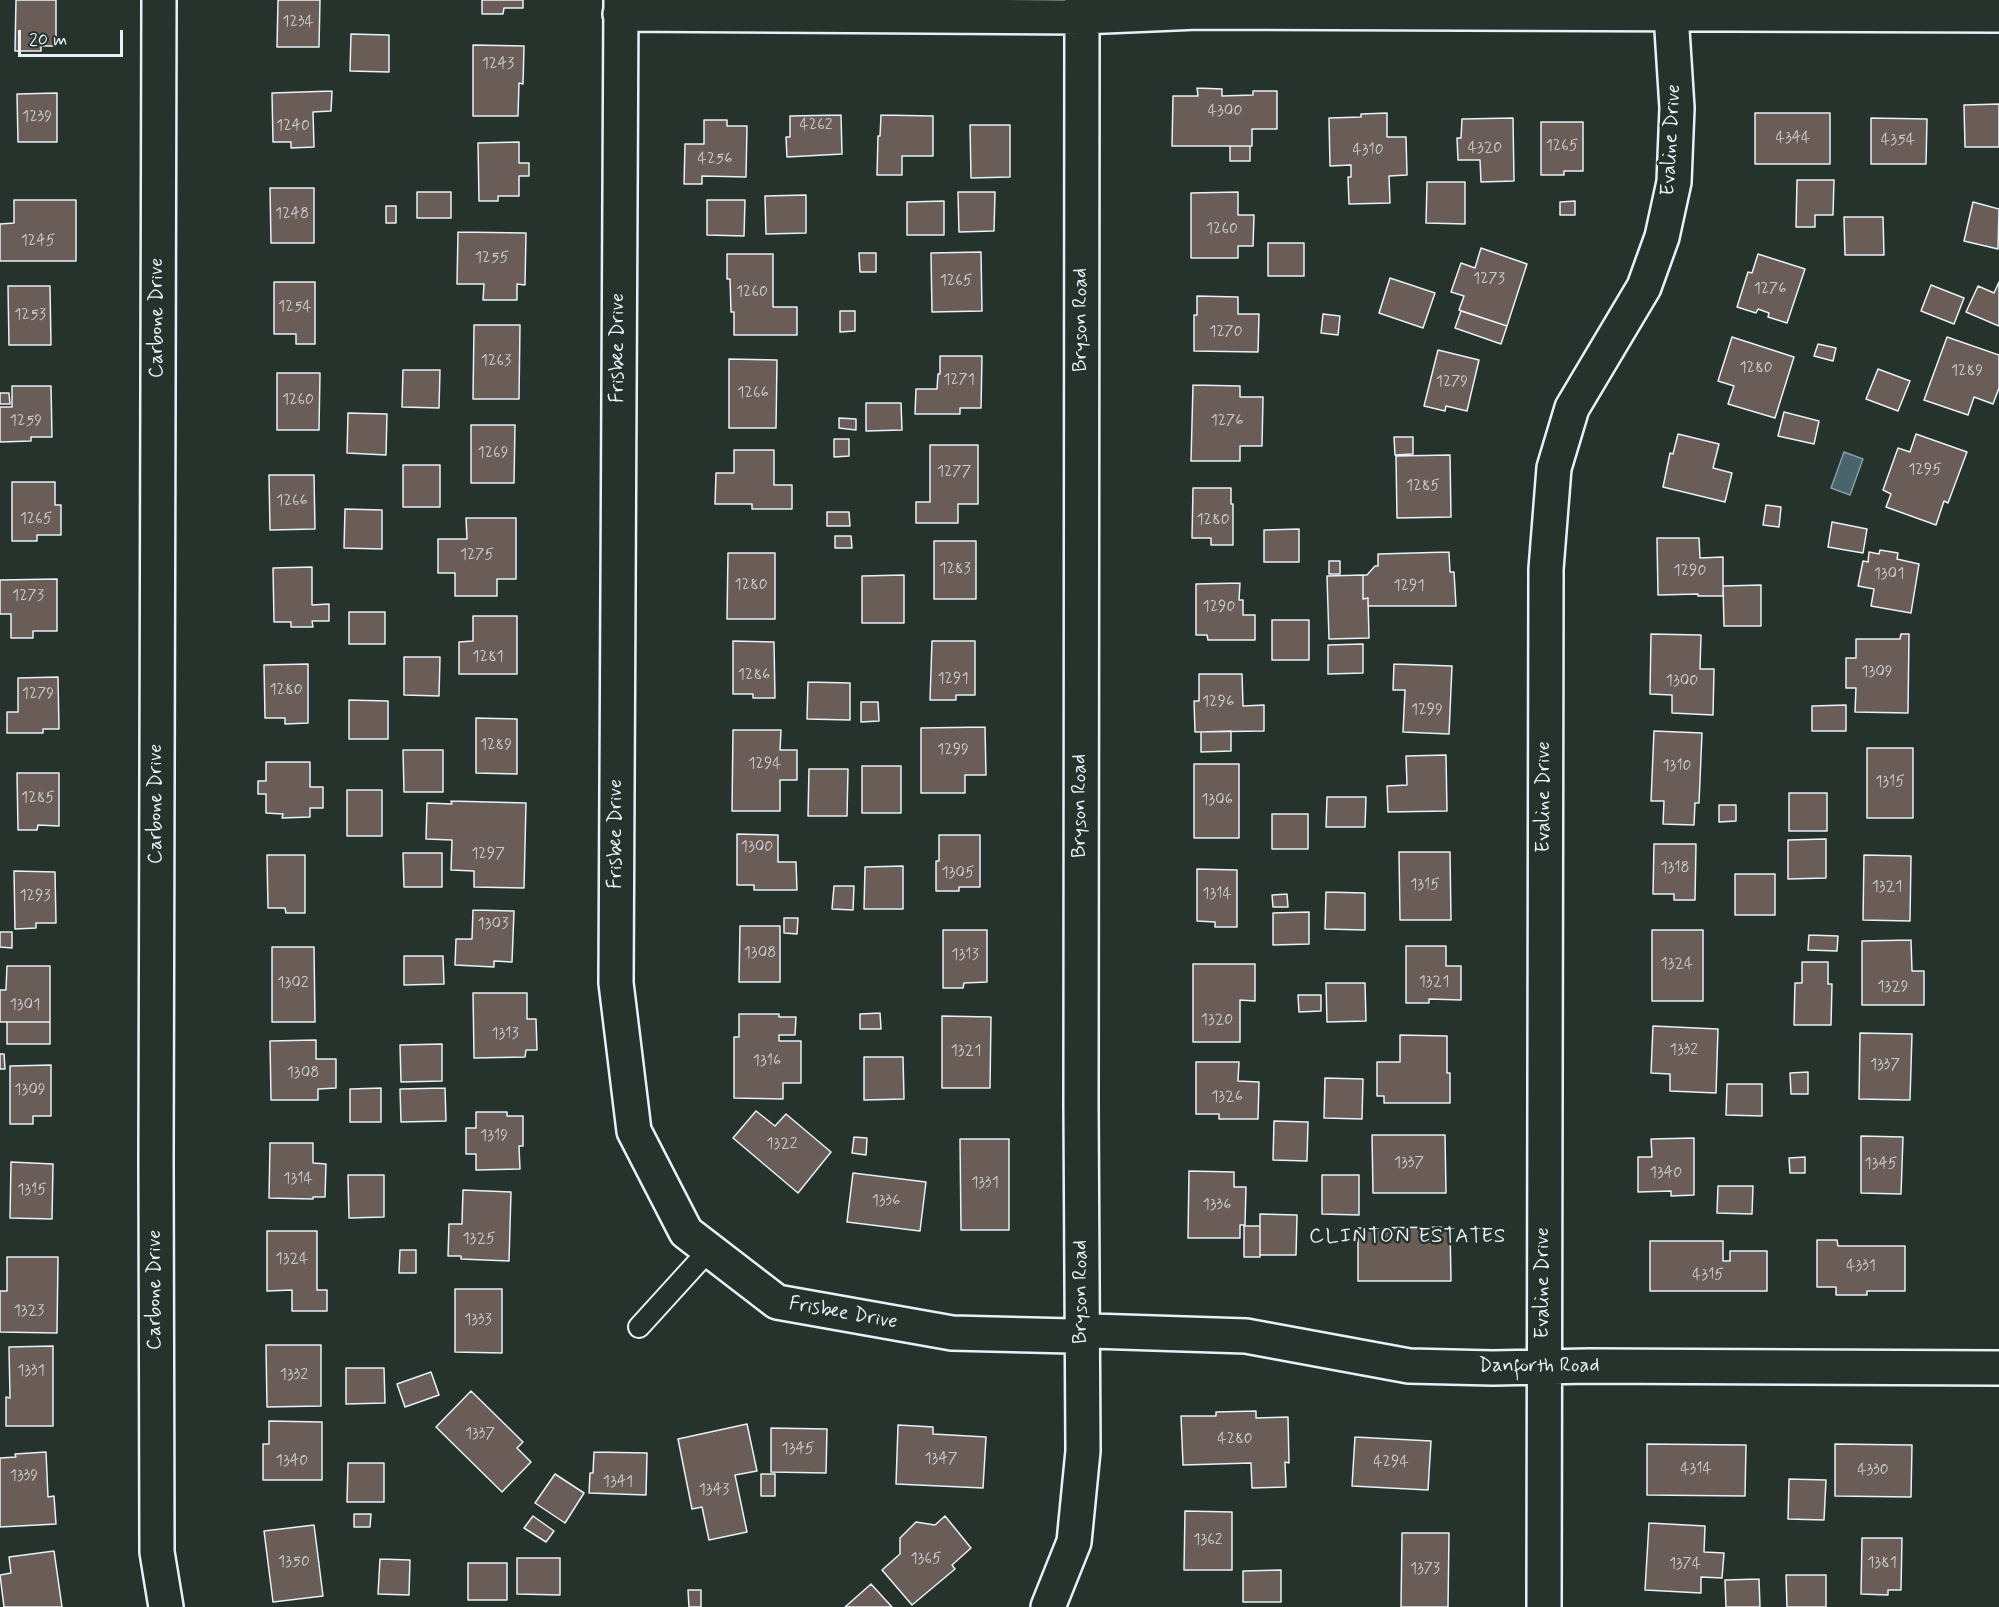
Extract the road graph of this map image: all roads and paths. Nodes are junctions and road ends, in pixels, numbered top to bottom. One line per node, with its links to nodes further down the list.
1 (159, 0): 11 (street, Carbone Drive)
2 (621, 7): 3 (street); 6 (street, Frisbee Drive)
3 (1082, 8): 4 (street); 8 (street, Bryson Road)
4 (1671, 14): 5 (street); 9 (street, Evaline Drive)
5 (1999, 15)
6 (709, 1250): 7 (lane); 8 (street, Frisbee Drive)
7 (639, 1327)
8 (1082, 1334): 9 (street, Danforth Road); 12 (street, Bryson Road)
9 (1543, 1367): 10 (street, Danforth Road); 13 (street, Evaline Drive)
10 (1999, 1368)
11 (166, 1607)
12 (1048, 1607)
13 (1544, 1607)

